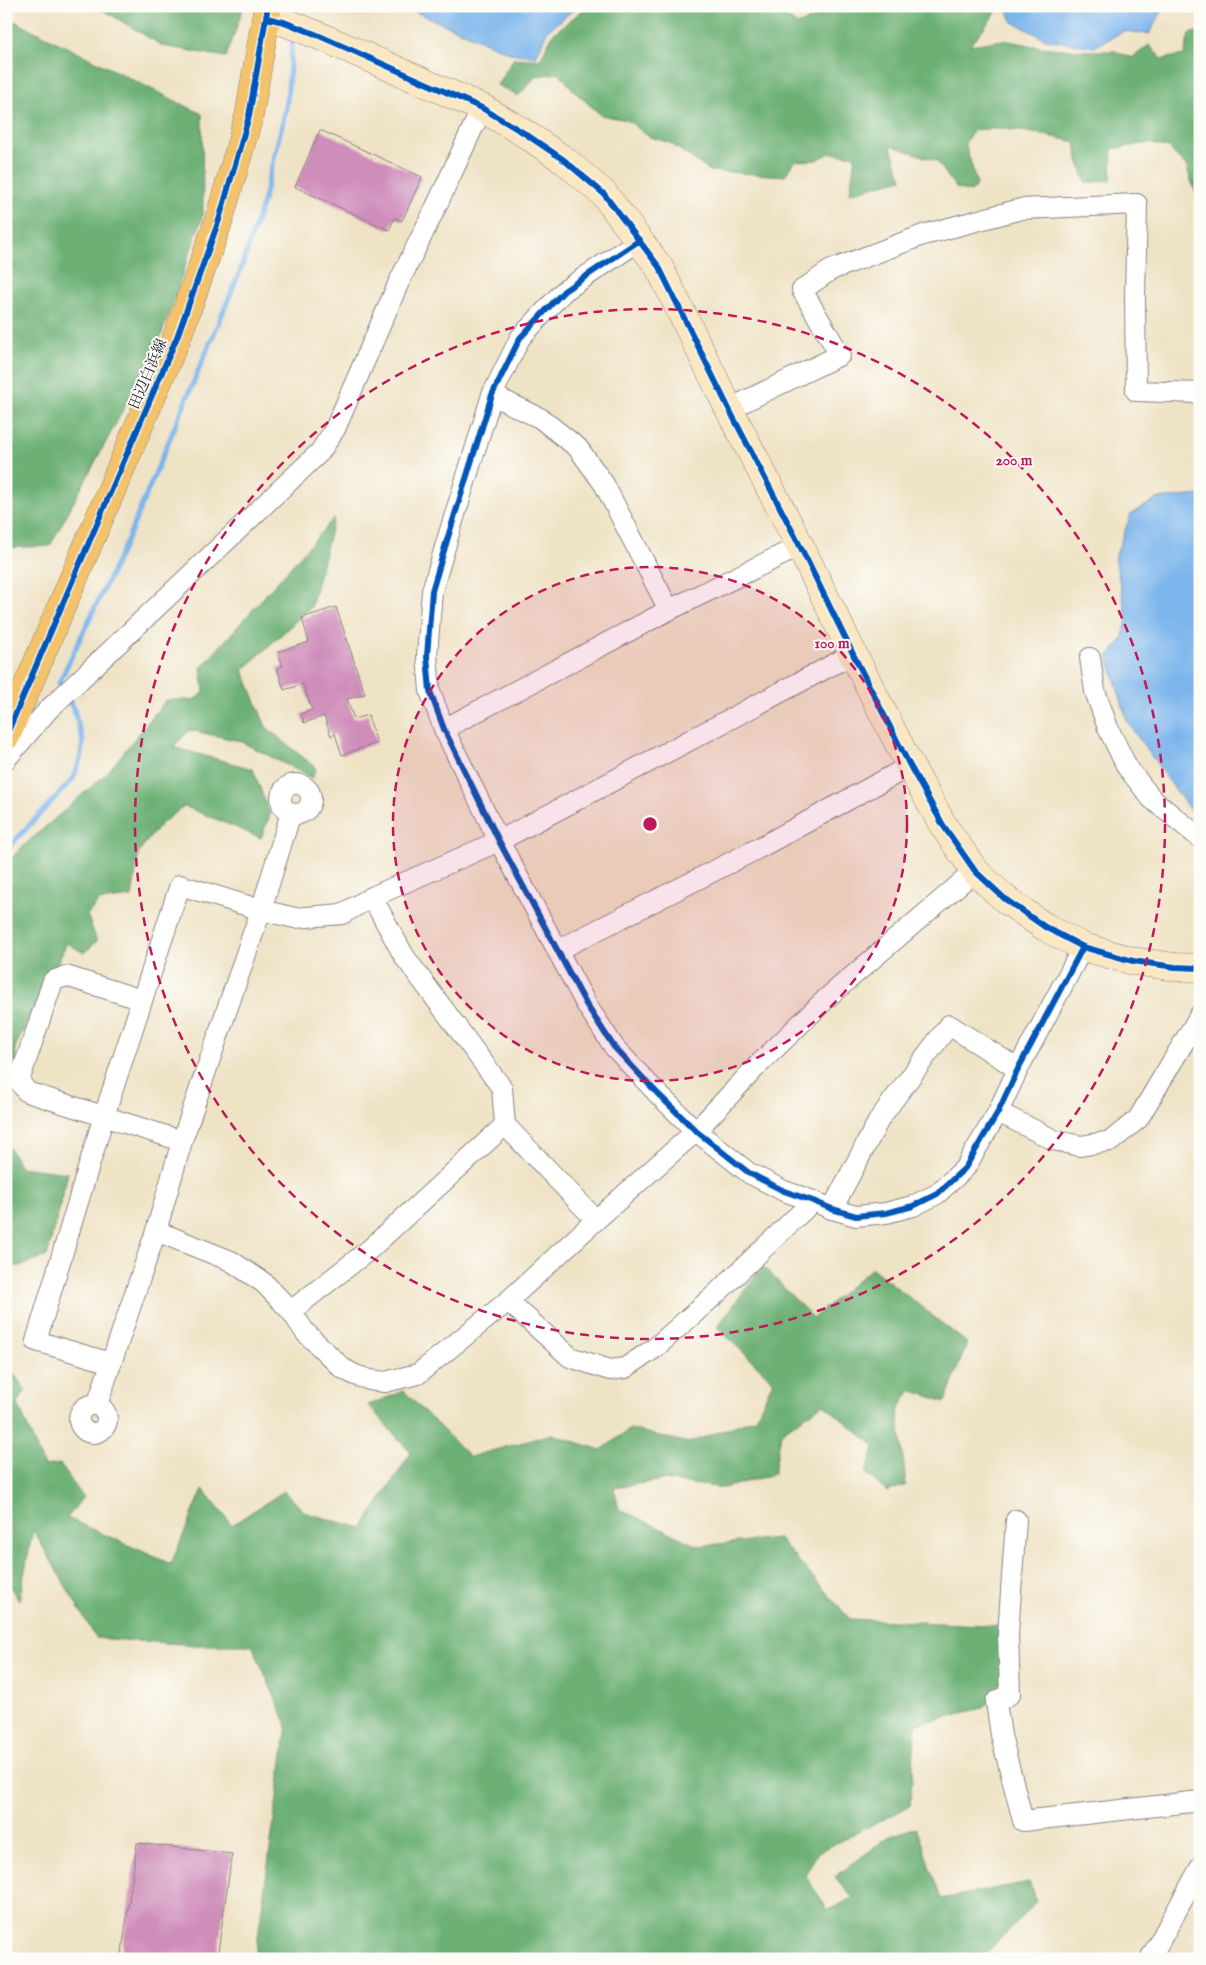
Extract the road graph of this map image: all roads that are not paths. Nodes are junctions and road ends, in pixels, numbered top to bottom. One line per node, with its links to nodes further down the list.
1 (272, 15): 2 (street); 12 (main road, 田辺白浜線)
2 (482, 108): 3 (street); 13 (street)
3 (640, 240): 5 (street); 6 (street)
4 (1200, 393): 6 (street)
5 (492, 395): 8 (street); 11 (street)
6 (729, 409): 7 (street)
7 (800, 546): 8 (street); 9 (street)
8 (669, 610): 11 (street)
9 (853, 654): 14 (street); 17 (street)
10 (1090, 658): 16 (street)
11 (444, 728): 17 (street)
12 (6, 736)
13 (6, 759)
14 (910, 766): 18 (street); 22 (street)
15 (291, 813): 20 (street)
16 (1200, 838)
17 (499, 841): 19 (street); 22 (street)
18 (975, 871): 21 (street); 30 (street)
19 (372, 897): 20 (street); 29 (street)
20 (261, 910): 24 (street); 31 (street)
21 (1083, 947): 23 (street); 26 (street)
22 (558, 950): 30 (street)
23 (1200, 968)
24 (142, 1000): 28 (street); 28 (street)
25 (1200, 1015): 27 (street)
26 (1018, 1069): 27 (street); 33 (street)
27 (998, 1112): 33 (street)
28 (104, 1116): 31 (street); 38 (street)
29 (505, 1125): 34 (street); 37 (street)
30 (696, 1131): 32 (street); 34 (street)
31 (182, 1141): 35 (street)
32 (813, 1201): 33 (street); 36 (street)
33 (832, 1209)
34 (596, 1220): 36 (street)
35 (156, 1231): 37 (street); 38 (street)
36 (508, 1301): 37 (street)
37 (291, 1311)
38 (111, 1363): 39 (street)
39 (97, 1405)
40 (1016, 1520): 41 (street)
41 (1200, 1801)
42 (1200, 1868): 43 (street)
43 (1150, 1959)

